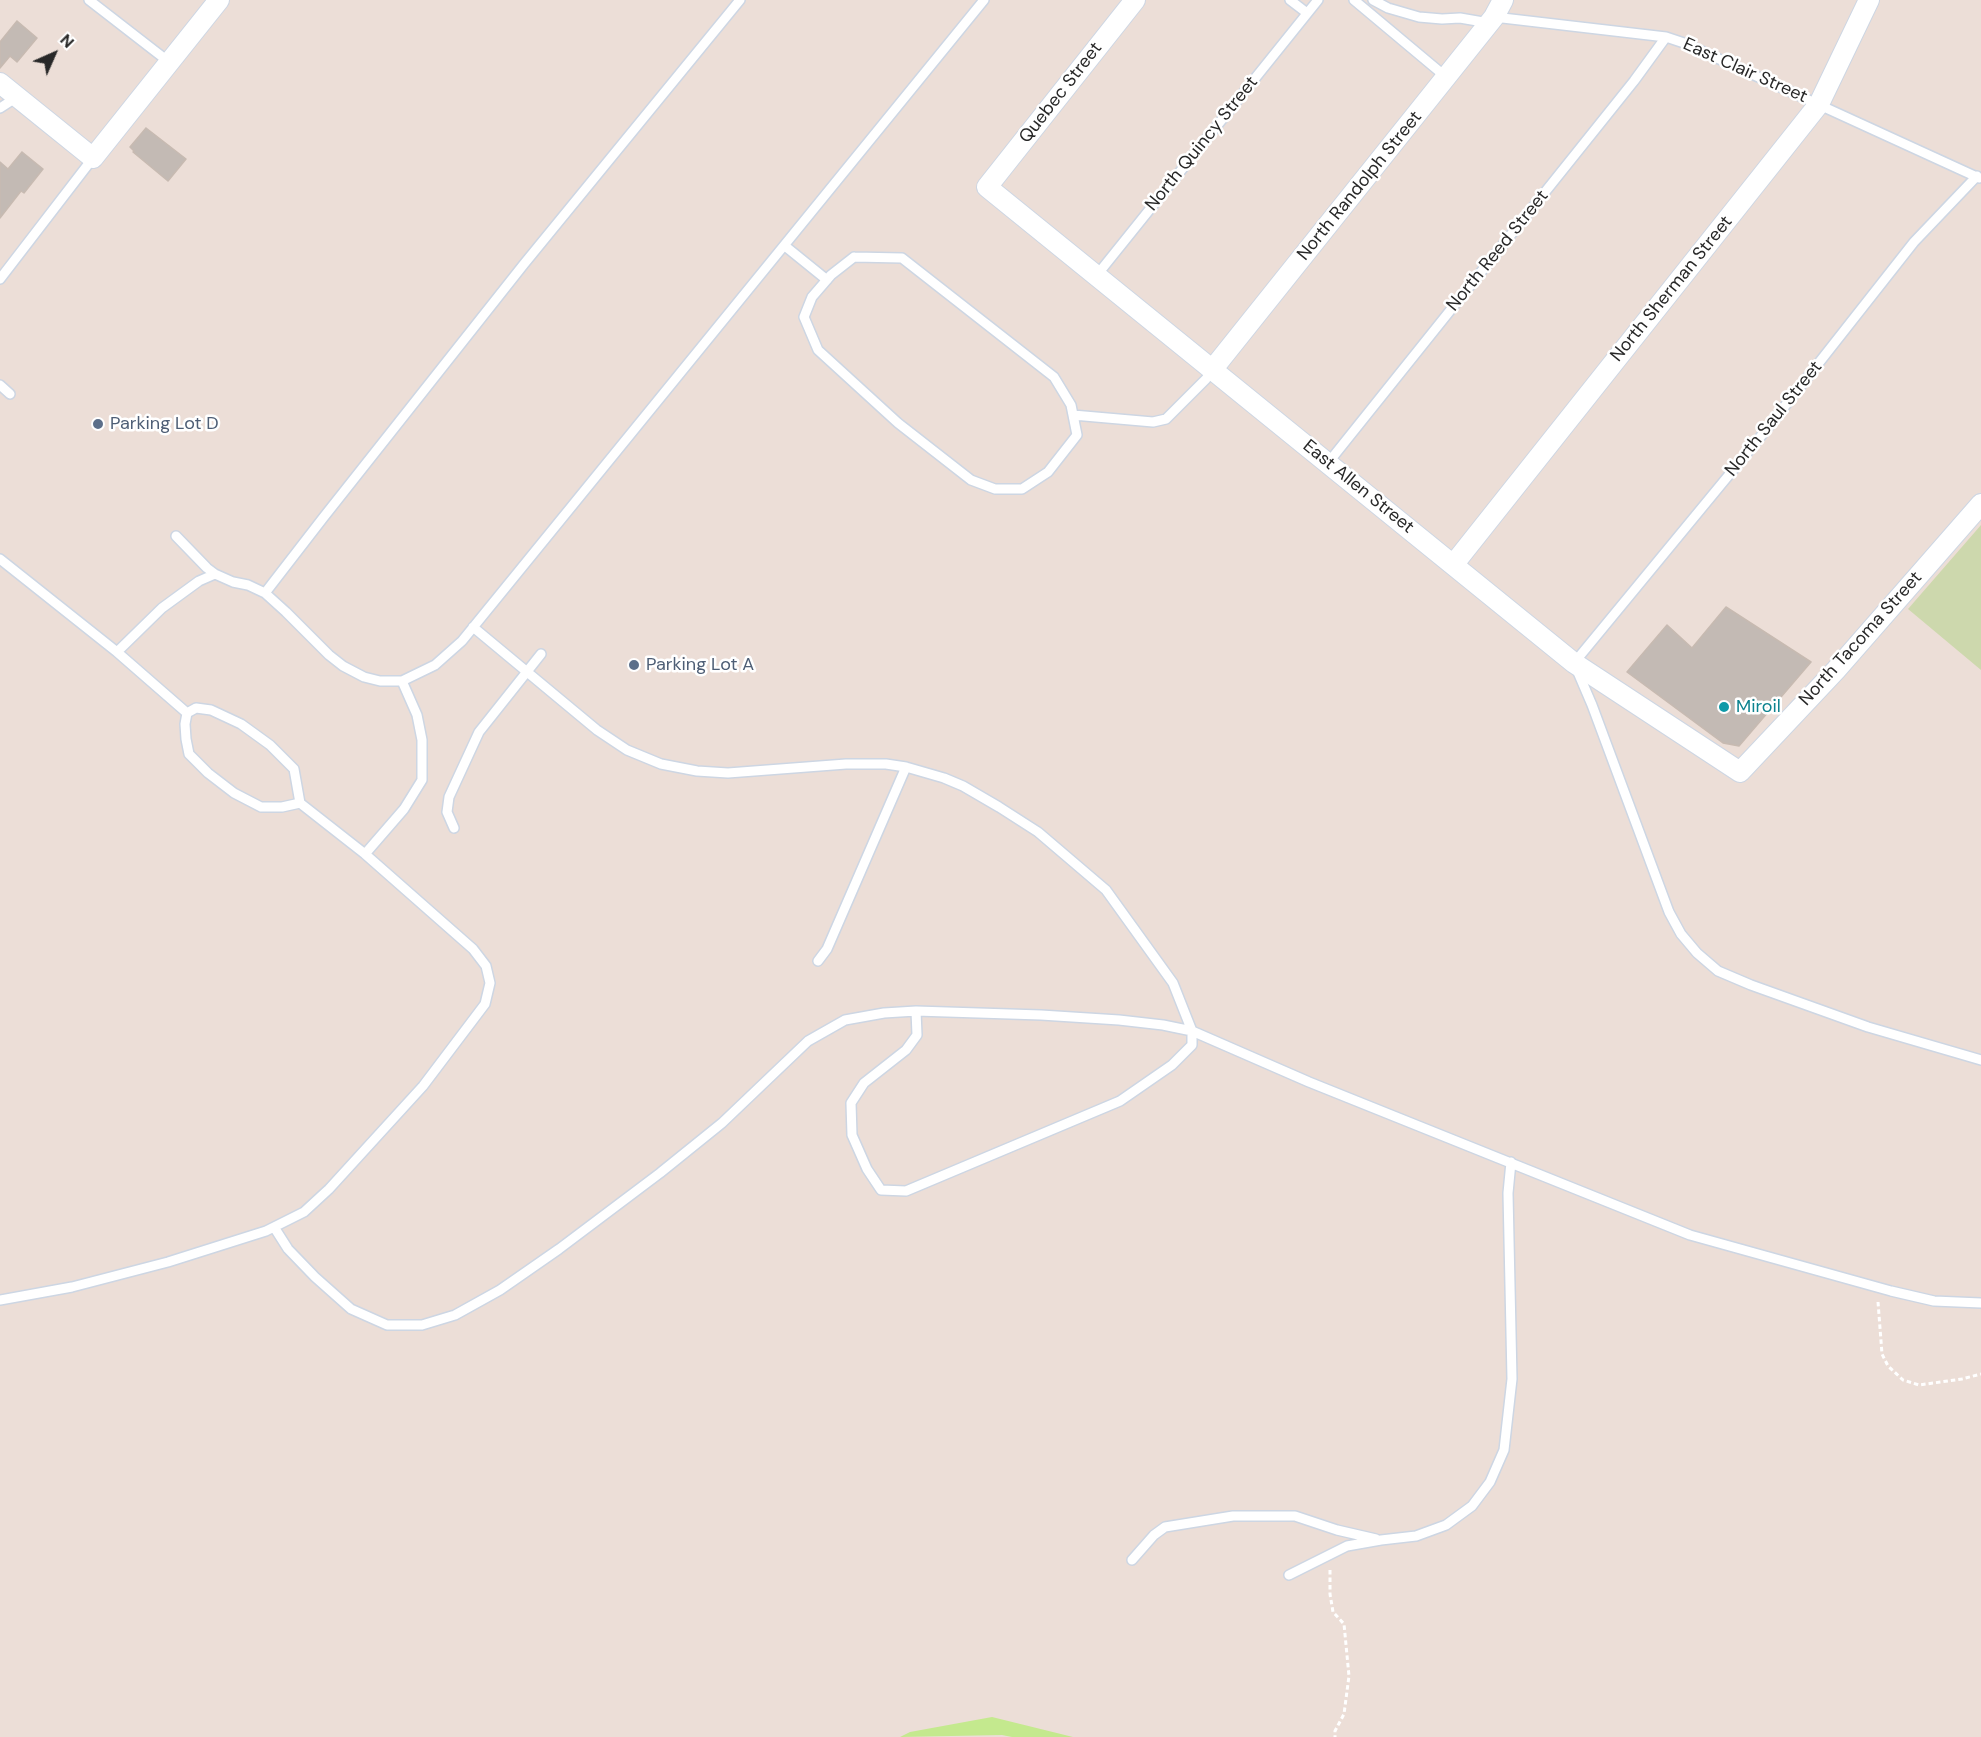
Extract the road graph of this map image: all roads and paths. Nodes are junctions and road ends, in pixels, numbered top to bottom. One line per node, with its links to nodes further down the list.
1 (89, 0): 14 (lane)
2 (219, 0): 14 (street)
3 (740, 0): 37 (lane)
4 (984, 0): 23 (lane)
5 (1135, 0): 22 (street, Quebec Street)
6 (1290, 0): 11 (lane)
7 (1317, 0): 11 (lane)
8 (1354, 0): 15 (lane)
9 (1373, 0): 12 (lane, East Clair Street)
10 (1869, 0): 18 (street, North Sherman Street)
11 (1307, 13): 24 (lane, North Quincy Street)
12 (1496, 13): 13 (lane, East Clair Street); 15 (street, North Randolph Street)
13 (1666, 37): 18 (lane, East Clair Street); 31 (lane, North Reed Street)
14 (169, 62): 20 (street)
15 (1446, 78): 27 (street, North Randolph Street)
16 (0, 83): 17 (street)
17 (17, 96): 19 (lane); 20 (street)
18 (1819, 104): 21 (lane, East Clair Street); 35 (street, North Sherman Street)
19 (0, 108)
20 (93, 158): 25 (lane)
21 (1979, 177): 41 (lane, North Saul Street)
22 (987, 187): 24 (street, East Allen Street)
23 (784, 246): 26 (lane); 38 (lane)
24 (1097, 276): 27 (street, East Allen Street)
25 (0, 279)
26 (827, 280): 30 (lane); 30 (lane)
27 (1212, 370): 30 (lane); 31 (street, East Allen Street)
28 (0, 385): 29 (lane)
29 (10, 394)
30 (1073, 416)
31 (1328, 463): 35 (street, East Allen Street)
32 (1981, 504): 46 (street, North Tacoma Street)
33 (176, 536): 36 (lane)
34 (0, 559): 39 (lane)
35 (1453, 565): 41 (street, East Allen Street)
36 (215, 574): 37 (lane); 39 (lane)
37 (265, 593): 43 (lane)
38 (473, 627): 42 (lane); 43 (lane)
39 (117, 652): 44 (lane)
40 (540, 654): 42 (lane)
41 (1574, 663): 46 (street, East Allen Street); 53 (lane)
42 (526, 671): 45 (lane); 48 (lane)
43 (402, 681): 49 (lane)
44 (187, 712): 47 (lane); 47 (lane)
45 (906, 767): 50 (lane); 52 (lane)
46 (1740, 772)
47 (300, 803): 49 (lane)
48 (454, 828)
49 (365, 854): 55 (lane)
50 (818, 961)
51 (916, 1011): 52 (lane); 52 (lane); 55 (lane)
52 (1192, 1031): 54 (lane)
53 (1981, 1060)
54 (1511, 1162): 56 (lane); 60 (lane)
55 (274, 1227): 57 (lane)
56 (1877, 1287): 58 (lane); 59 (path)
57 (0, 1300)
58 (1981, 1303)
59 (1981, 1374)
60 (1381, 1540): 61 (lane); 62 (lane)
61 (1330, 1555): 63 (lane); 64 (path)
62 (1132, 1560)
63 (1289, 1575)
64 (1335, 1737)

